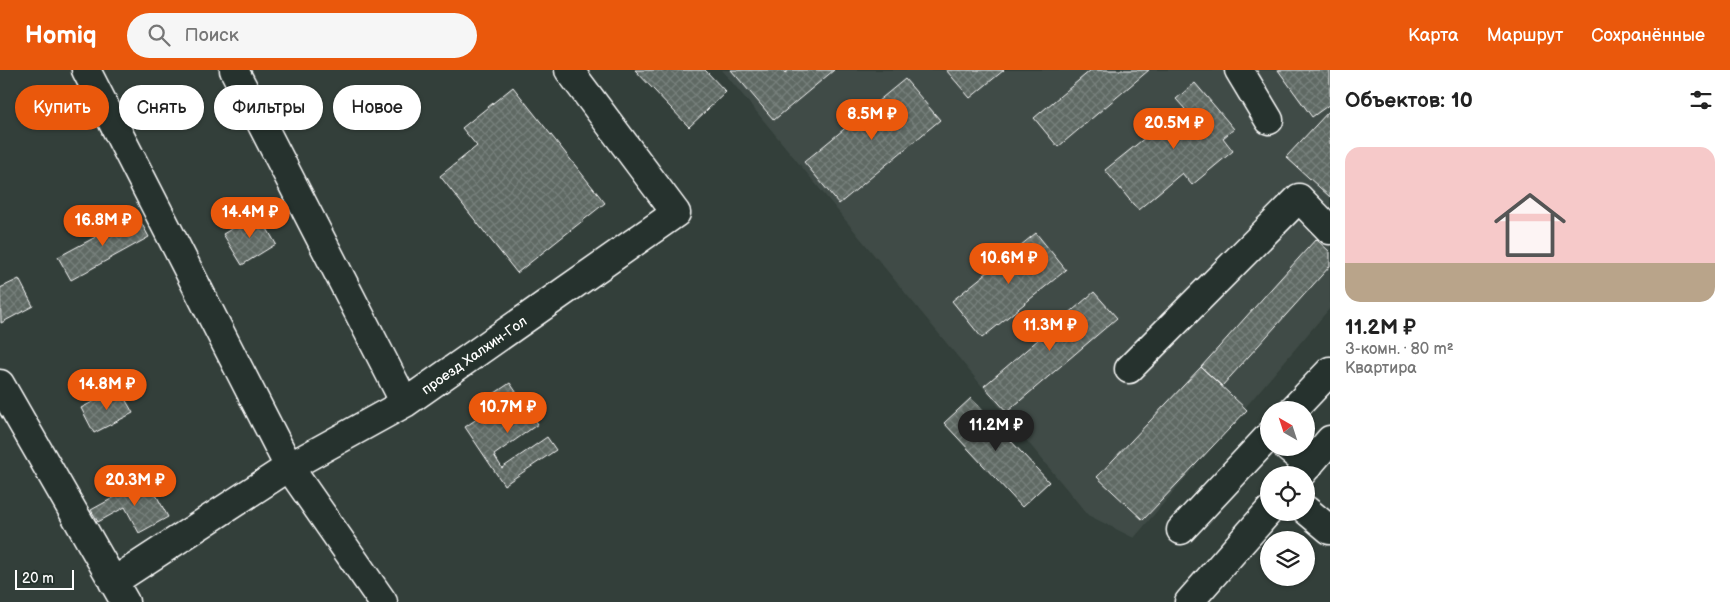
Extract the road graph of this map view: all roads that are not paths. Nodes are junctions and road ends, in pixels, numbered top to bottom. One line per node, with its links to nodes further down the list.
1 (86, 70): 15 (street)
2 (234, 70): 11 (street)
3 (569, 70): 11 (street, проезд Халхин-Гол)
4 (1239, 70): 5 (street)
5 (1269, 120)
6 (1330, 230): 7 (street)
7 (1129, 369)
8 (1330, 371): 10 (street)
9 (0, 384): 20 (street)
10 (1302, 401)
11 (405, 404): 15 (street, проезд Халхин-Гол)
12 (1330, 440): 14 (street)
13 (1260, 446): 18 (street)
14 (1307, 466)
15 (289, 467): 20 (street, проезд Халхин-Гол); 21 (street)
16 (1315, 518): 19 (street)
17 (1260, 521): 22 (street)
18 (1182, 530)
19 (1330, 530)
20 (119, 592)
21 (383, 602)
22 (1189, 602)

